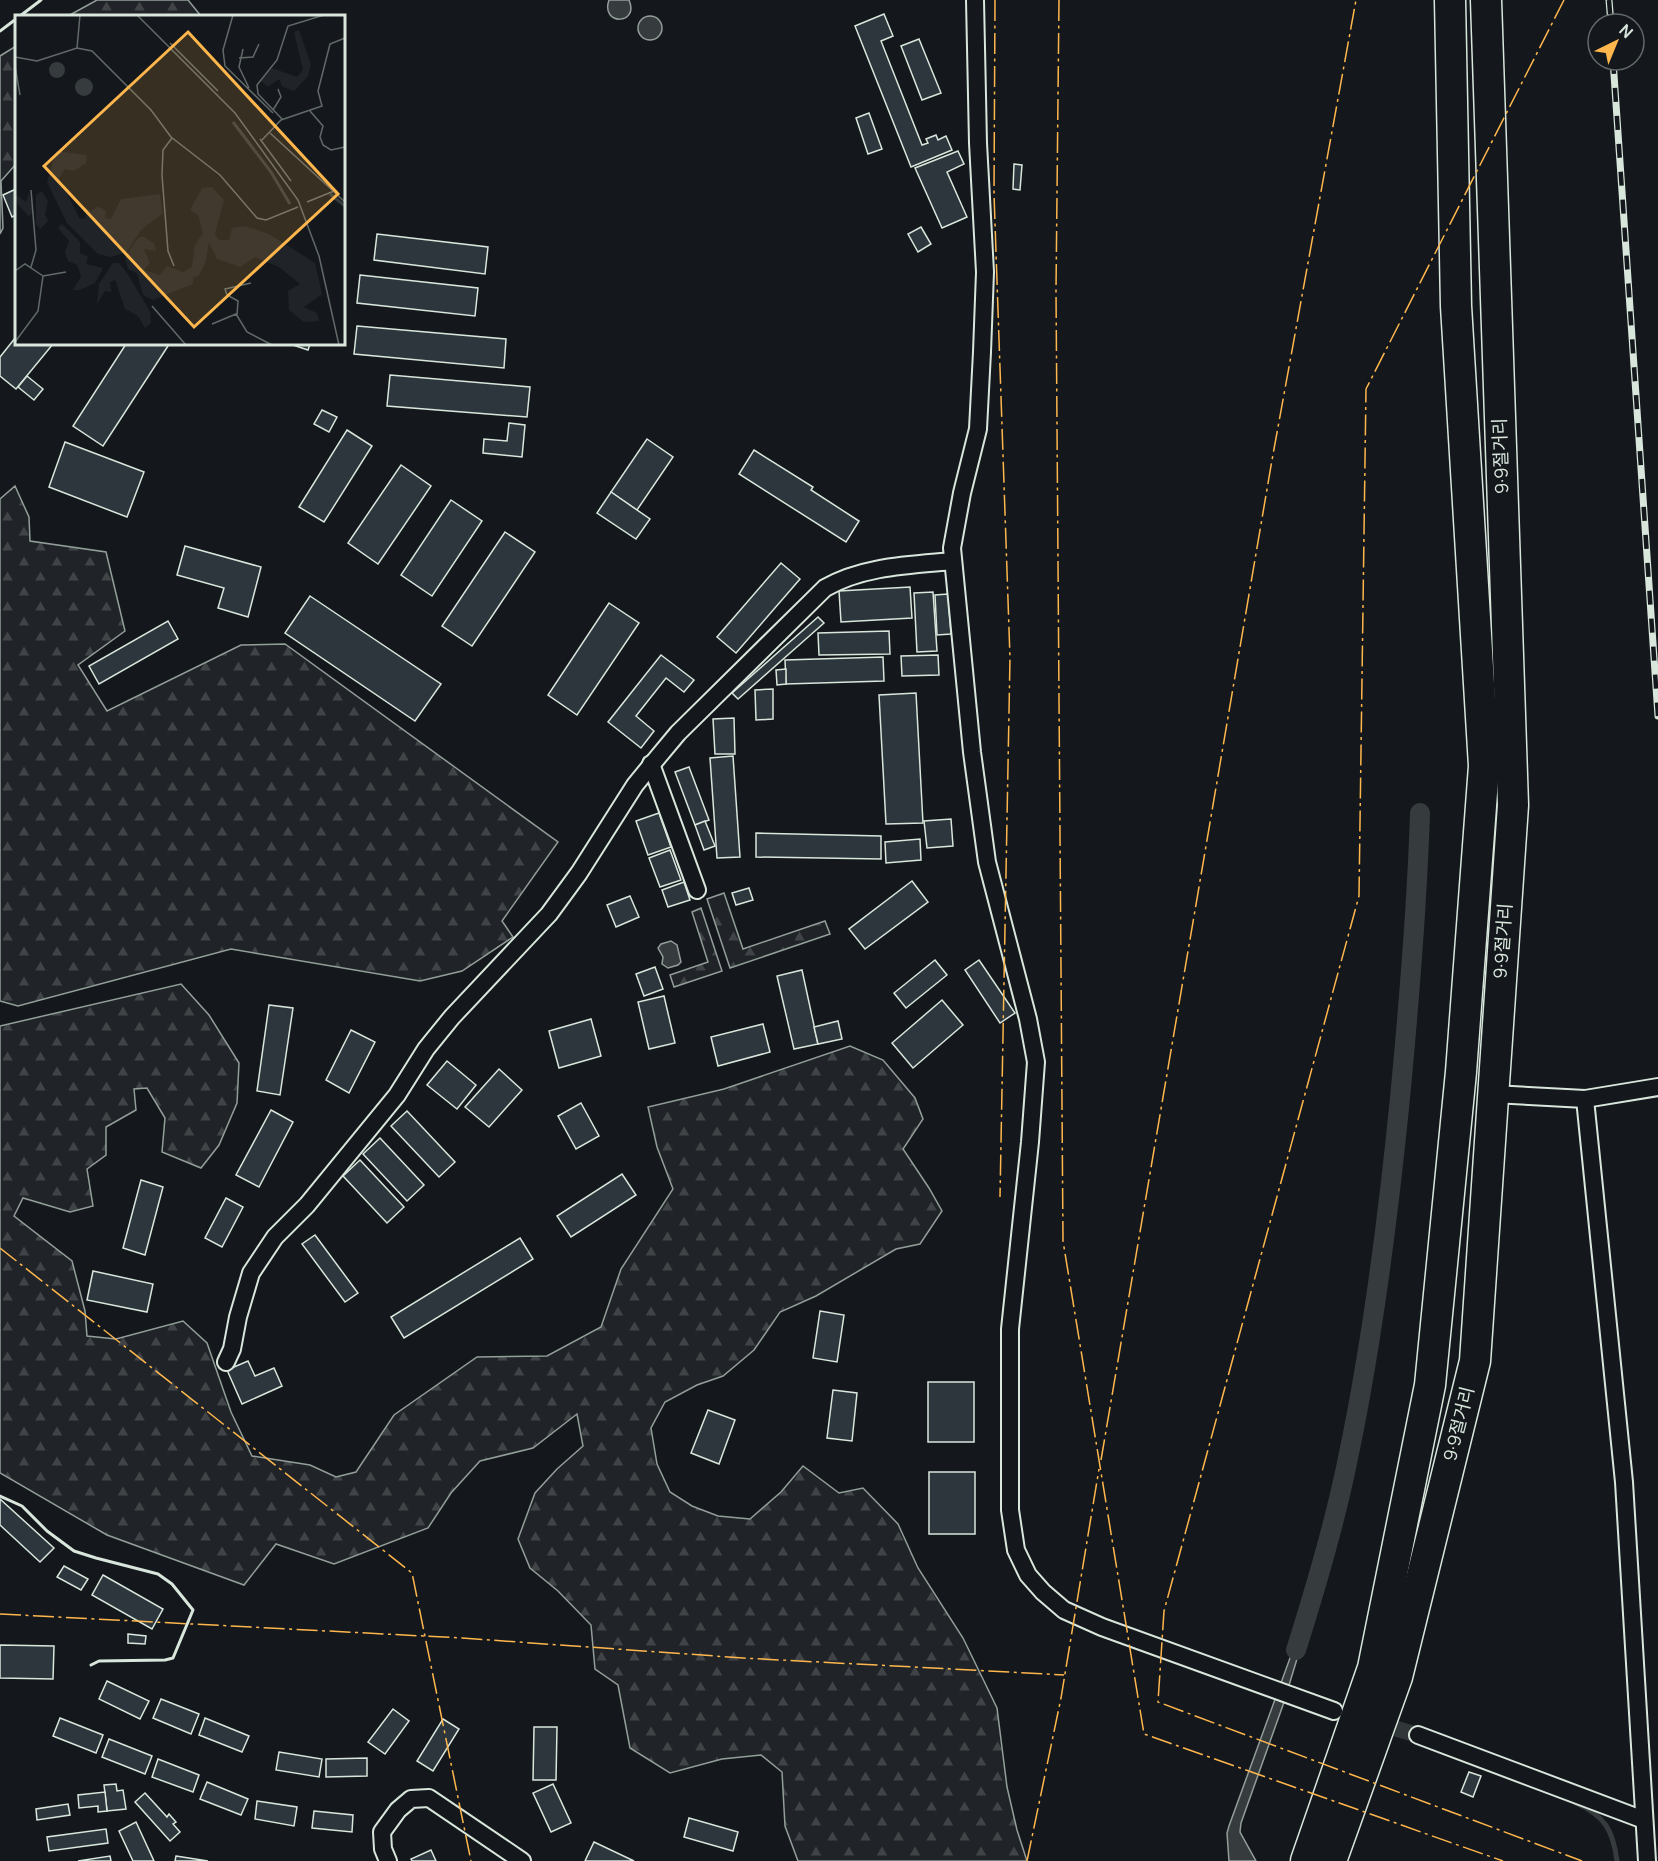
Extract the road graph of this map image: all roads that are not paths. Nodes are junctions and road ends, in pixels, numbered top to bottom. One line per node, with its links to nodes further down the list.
1 (975, 0): 4 (street)
2 (1450, 0): 16 (highway, 9·9절거리)
3 (1486, 0): 8 (highway, 9·9절거리)
4 (953, 561): 5 (street); 11 (street)
5 (651, 764): 6 (street); 10 (street)
6 (698, 890)
7 (1658, 1087): 9 (street)
8 (1493, 1094): 9 (street); 17 (highway, 9·9절거리)
9 (1585, 1099): 13 (street)
10 (226, 1362)
11 (1334, 1711)
12 (1418, 1736): 13 (street)
13 (1644, 1820): 18 (street)
14 (388, 1861): 15 (street)
15 (522, 1861)
16 (1306, 1861)
17 (1331, 1861)
18 (1647, 1861)

